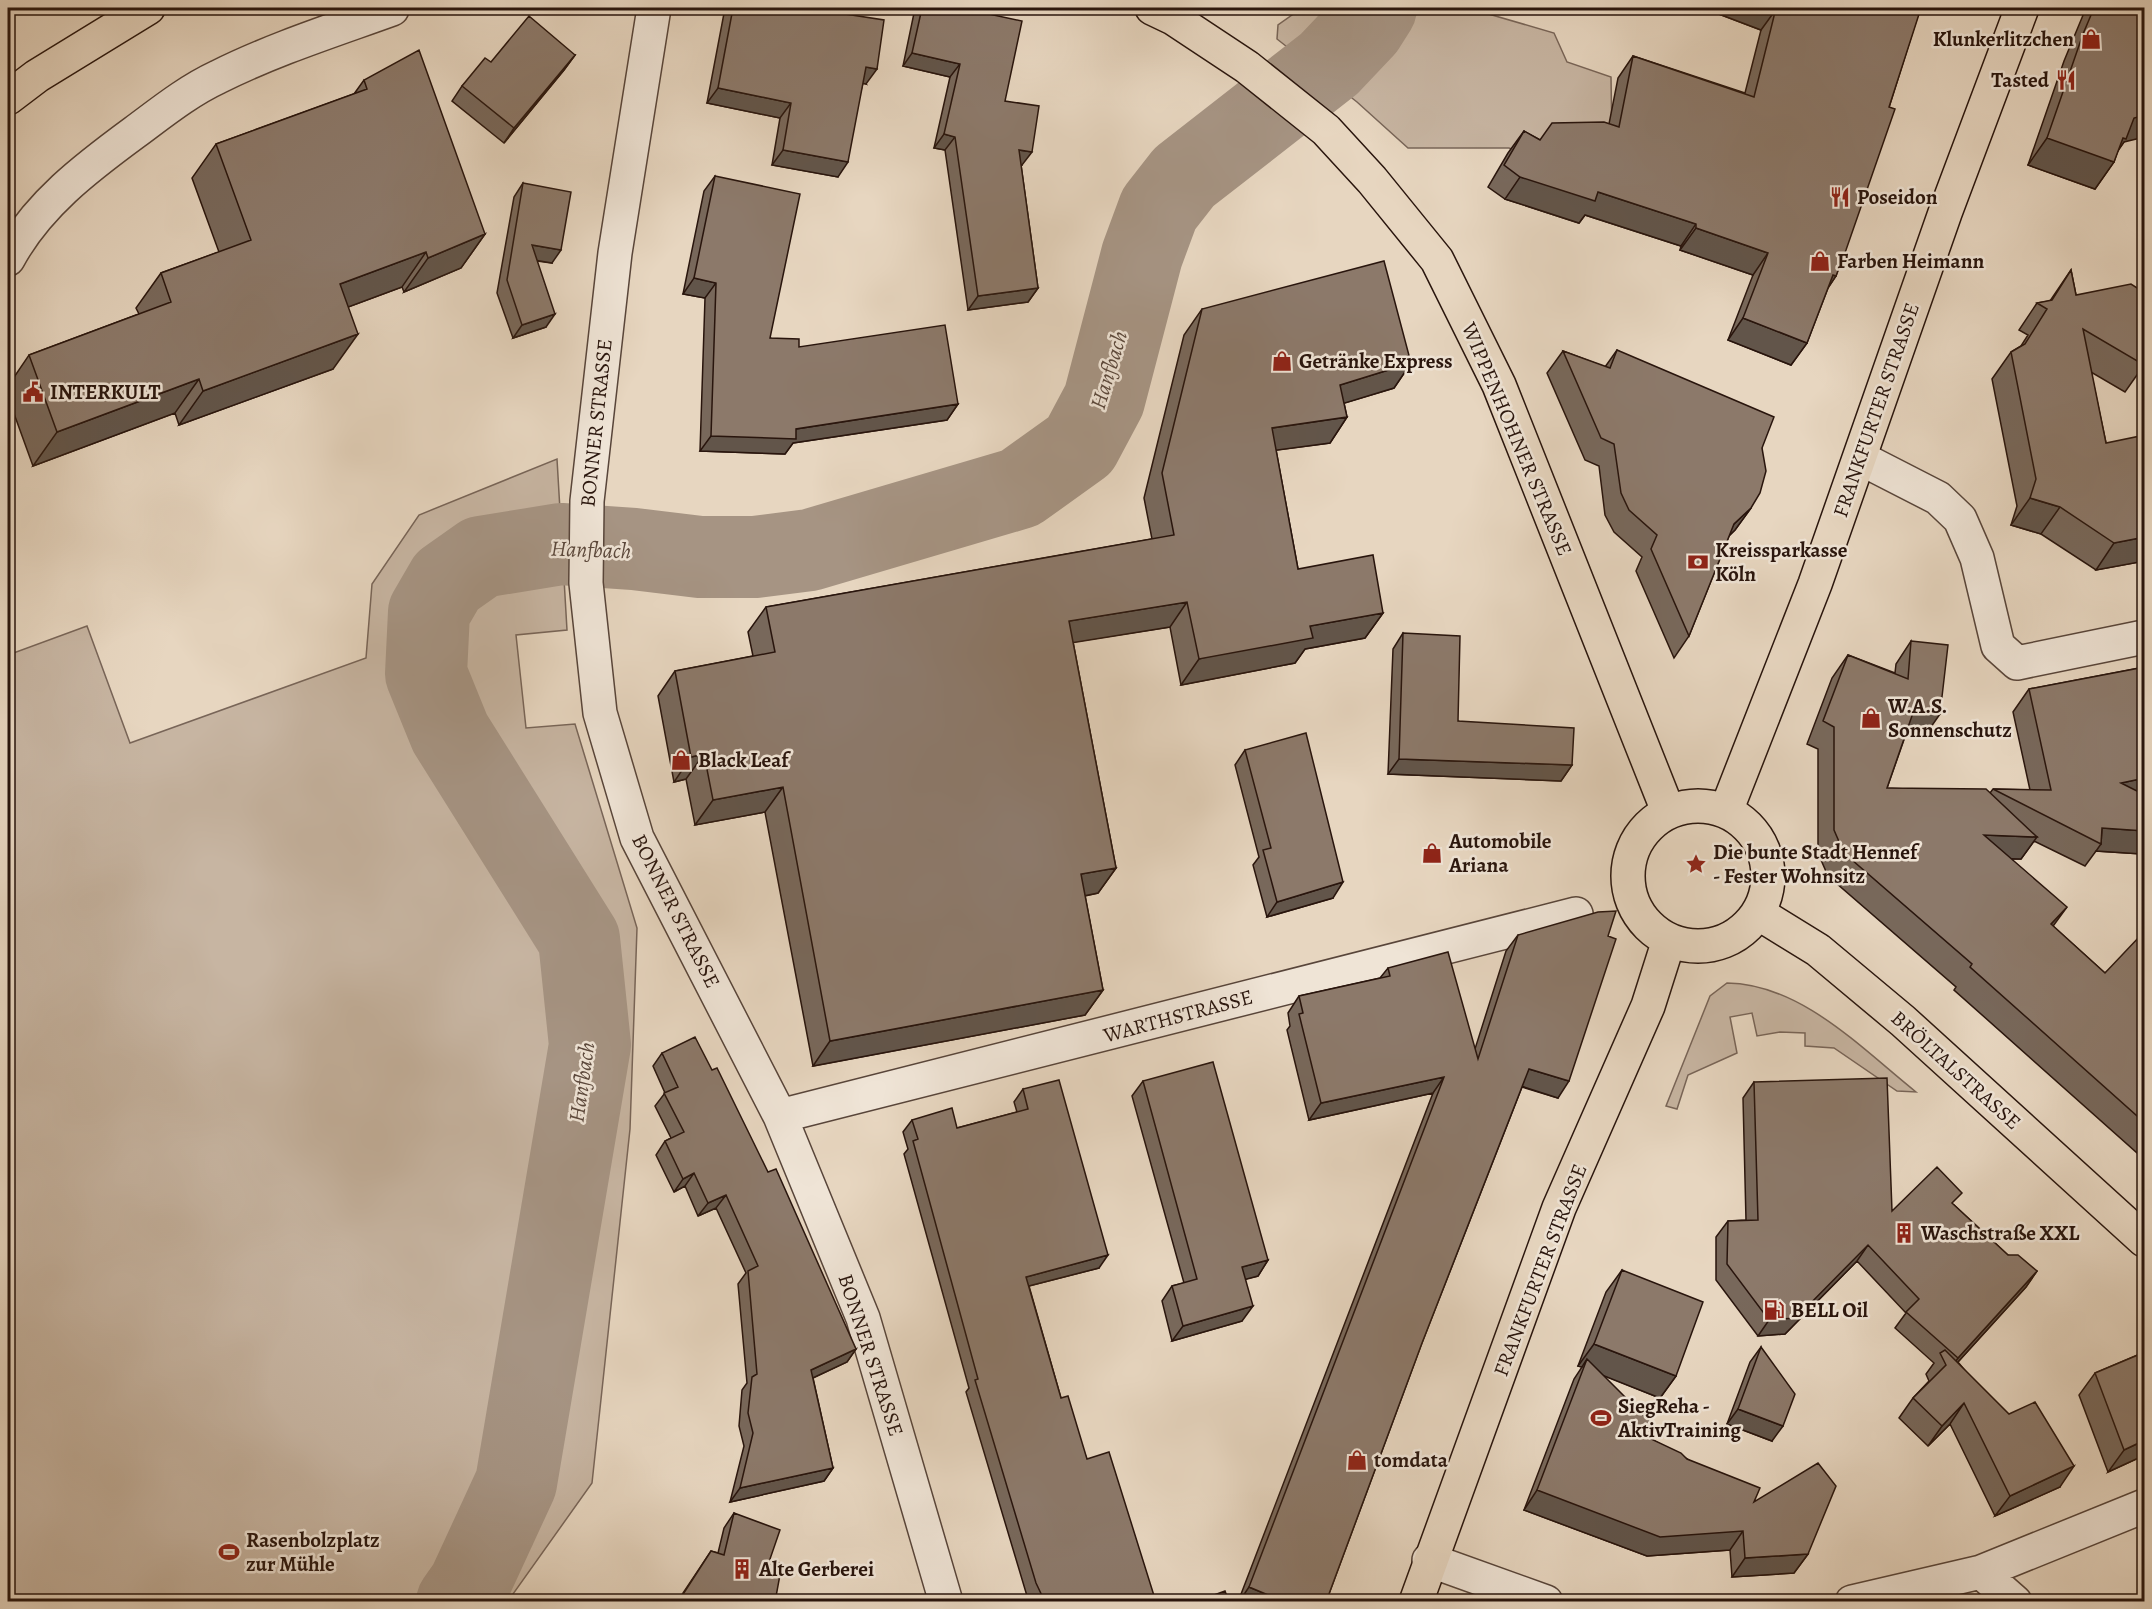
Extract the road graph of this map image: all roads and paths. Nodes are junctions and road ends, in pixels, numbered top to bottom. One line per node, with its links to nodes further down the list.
1 (148, 8): 6 (main road)
2 (654, 8): 15 (street, BONNER STRASSE)
3 (1152, 8): 11 (main road, WIPPENHOHNER STRASSE)
4 (2022, 8): 8 (main road, FRANKFURTER STRASSE)
5 (392, 9): 7 (street)
6 (8, 99)
7 (8, 259)
8 (1860, 458): 9 (street); 10 (main road, FRANKFURTER STRASSE)
9 (2145, 637)
10 (1726, 811): 11 (main road); 13 (main road)
11 (1668, 812): 14 (main road)
12 (1576, 914): 15 (street, WARTHSTRASSE)
13 (1758, 914): 14 (main road); 16 (main road, BRÖLTALSTRASSE)
14 (1669, 940): 18 (main road, FRANKFURTER STRASSE)
15 (780, 1116): 20 (street, BONNER STRASSE)
16 (2145, 1240)
17 (2145, 1506): 19 (street)
18 (1429, 1560): 21 (main road, FRANKFURTER STRASSE); 22 (street)
19 (1981, 1572): 23 (street); 24 (street)
20 (946, 1602)
21 (1416, 1602)
22 (1546, 1602)
23 (1852, 1602)
24 (2015, 1602)

